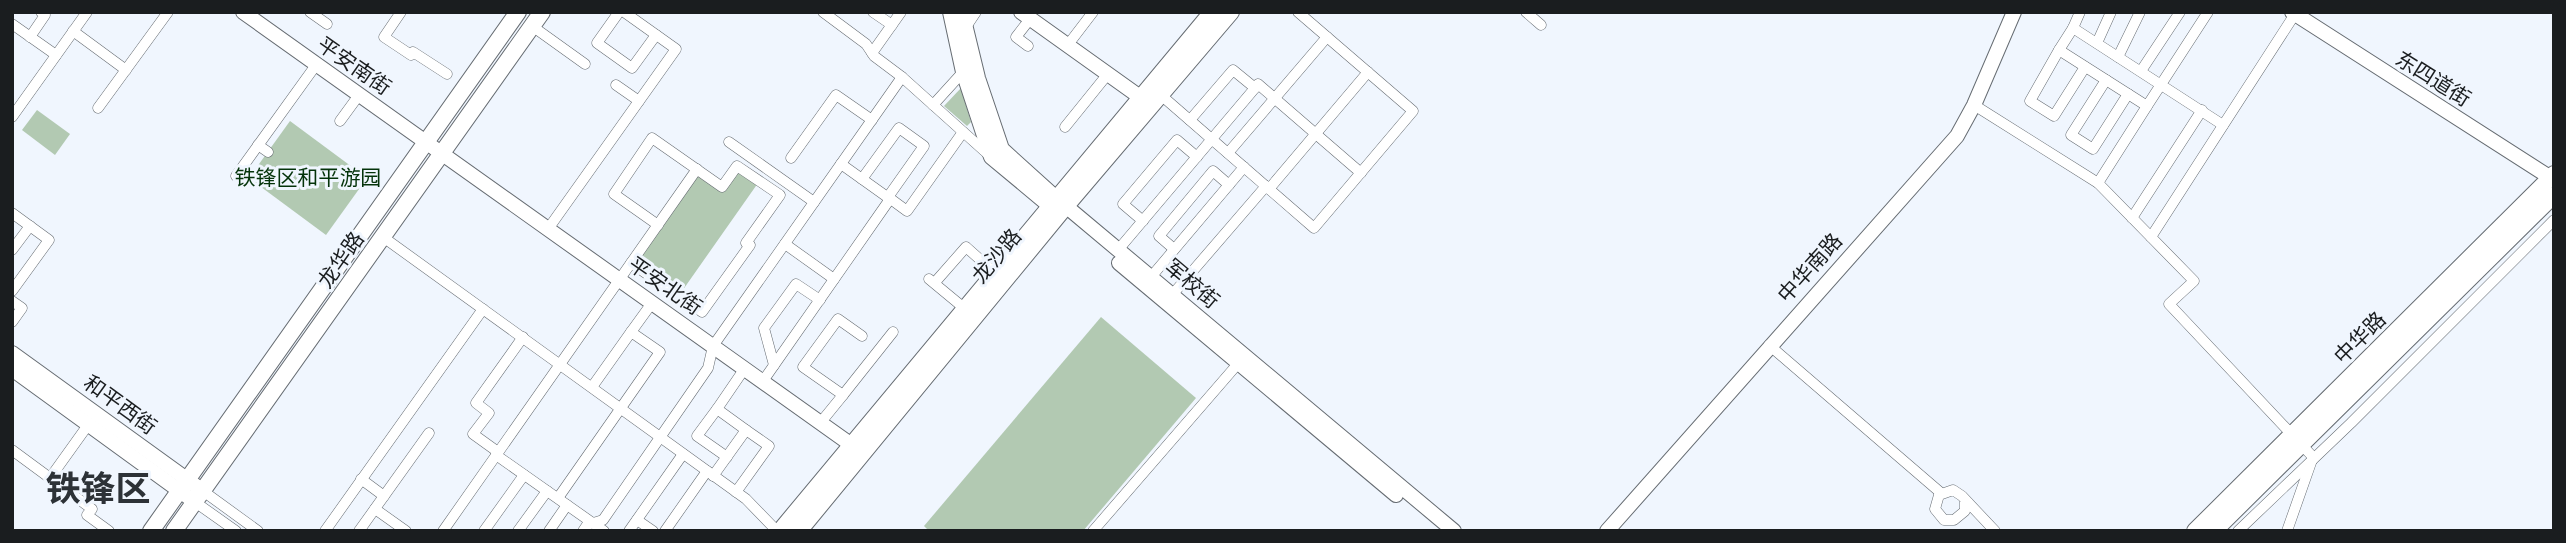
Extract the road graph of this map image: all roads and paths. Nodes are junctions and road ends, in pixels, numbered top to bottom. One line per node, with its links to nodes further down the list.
1 (41, 12): 38 (street)
2 (87, 12): 36 (street)
3 (168, 12): 50 (street)
4 (310, 12): 29 (street)
5 (401, 12): 54 (street)
6 (518, 12): 82 (main road, 龙华路)
7 (542, 12): 32 (main road, 龙华路)
8 (622, 12): 37 (street); 37 (street)
9 (873, 12): 30 (street)
10 (901, 12): 30 (street)
11 (950, 12): 52 (main road)
12 (962, 12): 33 (main road, 军校街)
13 (975, 12): 33 (street)
14 (1093, 12): 42 (street)
15 (1231, 12): 63 (main road, 龙沙路)
16 (1298, 12): 39 (street)
17 (1526, 12): 31 (street)
18 (2014, 12): 68 (main road, 中华南路)
19 (2080, 12): 35 (street)
20 (2112, 12): 40 (street)
21 (2140, 12): 46 (street)
22 (2180, 12): 51 (street)
23 (2208, 12): 58 (street)
24 (247, 13): 48 (main road, 平安南街)
25 (2293, 13): 76 (street); 95 (main road, 东四道街)
26 (830, 14): 44 (street, 军校街)
27 (1025, 15): 41 (street); 42 (main road)
28 (1205, 15): 64 (main road, 龙沙路)
29 (327, 24)
30 (892, 25): 44 (street)
31 (1541, 25)
32 (532, 26): 47 (street); 86 (main road, 龙华路)
33 (966, 27): 103 (main road, 军校街)
34 (14, 28): 38 (street)
35 (2073, 28): 40 (street); 43 (street)
36 (74, 32): 45 (street); 50 (street)
37 (656, 35): 66 (street)
38 (30, 37): 45 (street)
39 (1327, 37): 53 (street); 65 (street)
40 (2097, 43): 46 (street)
41 (1028, 46)
42 (1068, 46): 55 (main road)
43 (2059, 50): 49 (street); 49 (street)
44 (872, 53): 56 (street, 军校街)
45 (56, 55): 72 (street)
46 (2118, 57): 51 (street)
47 (585, 64)
48 (316, 65): 62 (main road, 平安南街); 83 (street)
49 (2085, 67): 57 (street)
50 (126, 70): 70 (street)
51 (2141, 71): 58 (street)
52 (963, 72): 67 (street); 87 (main road)
53 (1368, 72): 79 (street); 93 (street)
54 (447, 74)
55 (1107, 75): 64 (main road); 77 (street)
56 (902, 78): 67 (street, 军校街); 73 (street)
57 (2106, 80): 61 (street); 61 (street)
58 (2161, 84): 69 (street); 71 (street)
59 (616, 85): 66 (street)
60 (1255, 88): 65 (street); 74 (street); 80 (street)
61 (2128, 94): 69 (street)
62 (359, 95): 75 (street); 82 (main road, 平安南街)
63 (1162, 96): 74 (street); 103 (main road, 龙沙路)
64 (1140, 97): 103 (main road, 龙沙路)
65 (1275, 98): 79 (street); 85 (street)
66 (639, 101): 110 (street)
67 (933, 105): 78 (street, 军校街)
68 (1974, 105): 97 (street); 134 (main road, 中华南路)
69 (2147, 106): 97 (street)
70 (97, 108)
71 (2202, 110): 76 (street); 105 (street)
72 (12, 117)
73 (872, 120): 89 (street); 90 (street)
74 (1190, 120): 80 (street)
75 (340, 121)
76 (2223, 125): 111 (street)
77 (1065, 127)
78 (963, 132): 87 (street, 军校街); 101 (street)
79 (1316, 134): 93 (street); 99 (street)
80 (1211, 139): 85 (street); 88 (street)
81 (729, 142): 102 (street)
82 (426, 143): 86 (main road, 平安南街); 163 (main road, 龙华路)
83 (258, 145): 84 (street); 94 (street)
84 (268, 152)
85 (1228, 153): 91 (street)
86 (442, 154): 110 (main road, 平安北街); 112 (main road, 龙华路)
87 (991, 156): 103 (main road, 军校街)
88 (1196, 157): 107 (street); 107 (street)
89 (791, 158)
90 (841, 164): 96 (street); 102 (street)
91 (1244, 167): 98 (street); 99 (street)
92 (697, 169): 108 (street); 108 (street); 117 (street)
93 (1361, 173): 99 (street)
94 (236, 176)
95 (2553, 177): 152 (main road, 中华路)
96 (862, 179): 101 (street); 101 (street)
97 (2098, 183): 105 (street)
98 (1229, 185): 114 (street); 114 (street)
99 (1268, 187): 123 (street)
100 (2554, 195): 152 (main road, 中华路)
101 (890, 199): 121 (street)
102 (814, 202): 113 (street)
103 (1057, 206): 116 (main road, 军校街); 118 (main road, 龙沙路); 137 (main road, 军校街); 153 (main road, 龙沙路)
104 (12, 213): 109 (street)
105 (2133, 218): 111 (street)
106 (2554, 220): 158 (street)
107 (1143, 221): 116 (street)
108 (658, 225): 117 (street)
109 (30, 226): 115 (street); 122 (street)
110 (548, 229): 120 (main road, 平安北街)
111 (2151, 236): 152 (street)
112 (383, 237): 128 (street); 167 (main road, 龙华路)
113 (785, 244): 121 (street); 135 (street)
114 (1174, 249): 119 (street)
115 (12, 250)
116 (1118, 250): 119 (main road, 军校街)
117 (631, 263): 120 (street)
118 (994, 272): 127 (main road, 龙沙路); 127 (street)
119 (1151, 277): 123 (main road, 军校街)
120 (619, 279): 126 (main road, 平安北街); 138 (street)
121 (834, 279): 124 (street)
122 (12, 291)
123 (1172, 295): 137 (main road, 军校街)
124 (820, 300): 139 (street); 139 (street)
125 (12, 301): 129 (street)
126 (652, 303): 130 (street); 135 (main road, 平安北街)
127 (964, 308): 153 (main road, 龙沙路)
128 (483, 309): 133 (street); 162 (street)
129 (12, 322)
130 (631, 332): 143 (street); 145 (street)
131 (893, 332): 144 (street)
132 (862, 336): 144 (street)
133 (523, 337): 138 (street); 155 (street)
134 (1769, 345): 166 (street); 197 (main road, 中华南路)
135 (713, 346): 141 (main road, 平安北街); 151 (street)
136 (12, 353): 163 (main road, 和平西街)
137 (1241, 359): 194 (street); 195 (main road, 军校街); 196 (main road, 军校街)
138 (560, 364): 143 (street); 155 (street)
139 (774, 365): 142 (street)
140 (12, 369): 148 (main road, 和平西街)
141 (745, 369): 142 (main road, 平安北街); 146 (street)
142 (763, 381): 147 (main road, 平安北街)
143 (592, 387): 145 (street)
144 (843, 395): 147 (street)
145 (621, 409): 151 (street); 169 (street)
146 (716, 409): 149 (street); 157 (street)
147 (821, 422): 153 (main road, 平安北街)
148 (88, 425): 161 (street); 163 (main road, 和平西街)
149 (746, 430): 157 (street); 165 (street)
150 (429, 433): 168 (street)
151 (660, 438): 156 (street); 174 (street)
152 (2297, 439): 158 (street); 199 (main road, 中华路); 200 (main road, 中华路)
153 (858, 449): 192 (main road, 龙沙路); 193 (main road, 龙沙路)
154 (12, 450): 161 (street)
155 (497, 454): 160 (street); 183 (street)
156 (683, 454): 159 (street); 173 (street)
157 (727, 457): 159 (street)
158 (2313, 457): 201 (street); 202 (street)
159 (710, 473): 165 (street); 191 (street)
160 (524, 475): 164 (street); 184 (street)
161 (50, 478): 175 (street)
162 (361, 479): 168 (street); 180 (street)
163 (183, 486): 167 (main road, 和平西街); 176 (main road, 龙华路)
164 (547, 491): 169 (street); 185 (street)
165 (736, 492): 192 (street)
166 (1941, 493): 170 (street); 170 (street)
167 (199, 496): 177 (main road, 龙华路); 178 (street); 179 (street)
168 (384, 496): 172 (street)
169 (558, 498): 171 (street)
170 (1965, 500): 198 (street)
171 (567, 505): 174 (street); 186 (street)
172 (374, 509): 181 (street); 182 (street)
173 (637, 520): 189 (street); 190 (street)
174 (593, 523): 187 (street); 188 (street)
175 (109, 531)
176 (151, 531)
177 (174, 531)
178 (236, 531)
179 (258, 531)
180 (325, 531)
181 (359, 531)
182 (405, 531)
183 (443, 531)
184 (484, 531)
185 (519, 531)
186 (549, 531)
187 (583, 531)
188 (604, 531)
189 (629, 531)
190 (653, 531)
191 (665, 531)
192 (779, 531)
193 (799, 531)
194 (1093, 531)
195 (1439, 531)
196 (1454, 531)
197 (1607, 531)
198 (1995, 531)
199 (2195, 531)
200 (2214, 531)
201 (2238, 531)
202 (2287, 531)

